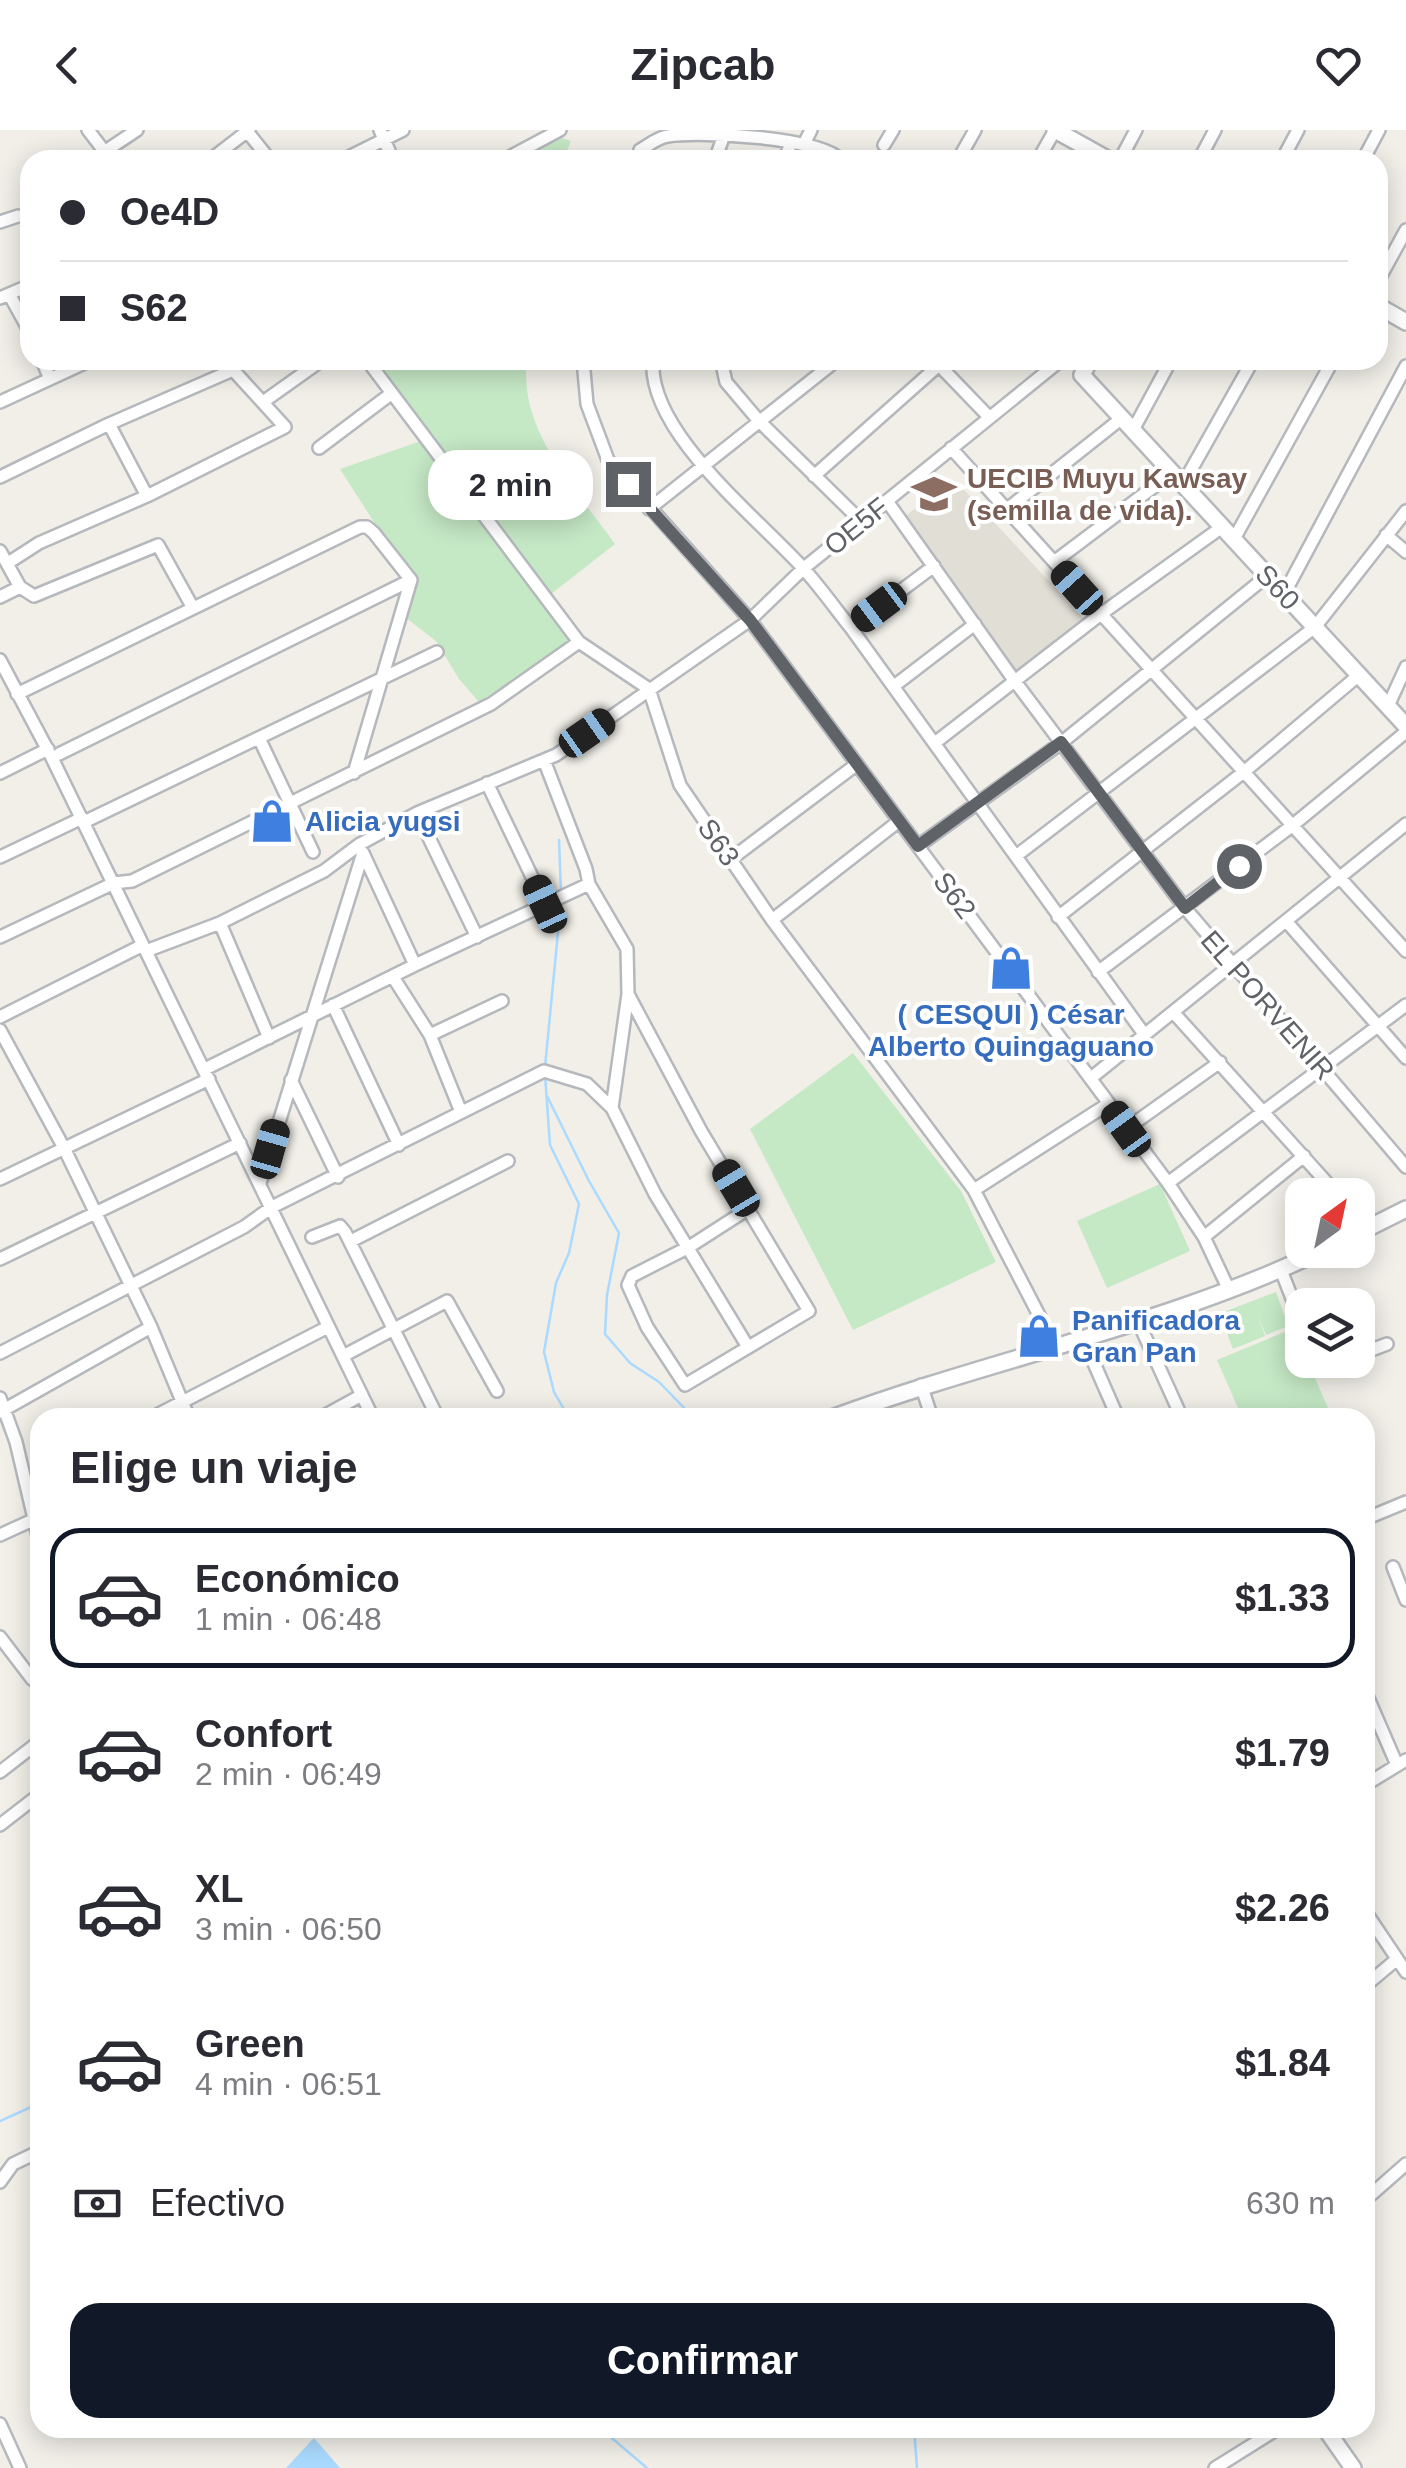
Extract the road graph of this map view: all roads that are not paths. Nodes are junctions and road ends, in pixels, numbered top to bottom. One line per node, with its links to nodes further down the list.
1 (137, 130): 13 (street)
2 (247, 130): 14 (street); 15 (street)
3 (404, 130): 8 (street)
4 (560, 130): 10 (street)
5 (812, 130): 11 (street)
6 (893, 130): 12 (street)
7 (1055, 130): 21 (street)
8 (382, 135): 16 (street)
9 (724, 135): 11 (street); 17 (street); 18 (street)
10 (534, 136)
11 (798, 143): 19 (street); 20 (street)
12 (884, 145)
13 (114, 150)
14 (222, 150)
15 (262, 150)
16 (359, 150)
17 (640, 150)
18 (719, 150)
19 (793, 150)
20 (822, 150)
21 (1091, 150)
22 (18, 216): 23 (street)
23 (0, 222)
24 (1406, 230): 25 (street)
25 (1388, 263)
26 (4, 296): 27 (street)
27 (20, 318)
28 (1406, 366): 78 (street)
29 (46, 370): 46 (street)
30 (69, 370): 46 (street)
31 (233, 370): 49 (street); 52 (street)
32 (308, 370): 49 (street)
33 (374, 370): 47 (street)
34 (584, 370): 62 (street, S62)
35 (655, 370): 56 (street)
36 (724, 370): 51 (street)
37 (823, 370): 51 (street)
38 (929, 370): 57 (street)
39 (944, 370): 50 (street)
40 (1047, 370): 45 (street, OE5F)
41 (1088, 370): 53 (street, S60)
42 (1164, 370): 53 (street)
43 (1247, 370): 59 (street)
44 (1328, 370): 68 (street)
45 (1043, 372): 50 (street, OE5F)
46 (50, 379): 48 (street)
47 (392, 393): 54 (street); 86 (street)
48 (0, 402)
49 (263, 402): 60 (street)
50 (990, 416): 55 (street, OE5F)
51 (759, 421): 56 (street); 57 (street)
52 (109, 424): 58 (street); 60 (street)
53 (1127, 424): 59 (street, S60); 63 (street)
54 (319, 448)
55 (950, 448): 61 (street, OE5F); 63 (street)
56 (702, 466): 62 (street); 74 (street)
57 (814, 476): 65 (street)
58 (0, 478)
59 (1178, 479): 66 (street, S60); 72 (street)
60 (146, 496): 71 (street)
61 (887, 501): 65 (street, OE5F); 73 (street, EL PORVENIR)
62 (649, 509): 82 (street, S62)
63 (1006, 510): 72 (street)
64 (1406, 510): 67 (street)
65 (861, 522): 74 (street, OE5F)
66 (1222, 527): 68 (street, S60); 81 (street)
67 (1386, 535): 70 (street); 84 (street)
68 (1234, 540): 75 (street, S60)
69 (0, 550): 71 (street)
70 (1406, 552)
71 (8, 562): 77 (street)
72 (1054, 562): 81 (street)
73 (934, 566): 83 (street, EL PORVENIR); 85 (street)
74 (804, 568): 82 (street, OE5F); 85 (street)
75 (1267, 576): 78 (street, S60); 90 (street)
76 (412, 580): 80 (street); 92 (street); 103 (street)
77 (20, 587): 79 (street); 80 (street)
78 (1284, 594): 84 (street, S60)
79 (0, 597)
80 (193, 608): 95 (street)
81 (1101, 614): 90 (street); 93 (street)
82 (750, 620): 96 (street, OE5F); 105 (street, S62)
83 (974, 624): 93 (street, EL PORVENIR); 94 (street)
84 (1315, 627): 91 (street, S60); 98 (street)
85 (851, 628): 94 (street)
86 (580, 642): 96 (street); 108 (street)
87 (436, 652): 92 (street)
88 (0, 660): 95 (street)
89 (1406, 667): 97 (street)
90 (1150, 668): 98 (street); 102 (street)
91 (1359, 676): 97 (street, S60); 106 (street)
92 (381, 679): 100 (street); 108 (street)
93 (1014, 680): 101 (street); 102 (street, EL PORVENIR)
94 (894, 686): 101 (street)
95 (10, 689): 103 (street)
96 (649, 689): 104 (street, OE5F); 124 (street, S63)
97 (1388, 706): 99 (street, S60)
98 (1197, 719): 106 (street); 110 (street)
99 (1406, 729): 116 (street)
100 (259, 738): 112 (street); 114 (street)
101 (936, 742): 111 (street)
102 (1061, 742): 110 (street, EL PORVENIR); 111 (street)
103 (54, 752): 107 (street); 114 (street)
104 (544, 760): 109 (street, OE5F); 127 (street)
105 (857, 764): 115 (street, S62); 124 (street)
106 (1245, 772): 116 (street); 121 (street)
107 (0, 773)
108 (354, 773): 112 (street)
109 (487, 783): 113 (street, OE5F); 128 (street)
110 (1100, 794): 121 (street, EL PORVENIR); 123 (street)
111 (978, 800): 118 (street); 123 (street)
112 (290, 804): 120 (street); 126 (street)
113 (417, 813): 119 (street, OE5F); 135 (street)
114 (83, 820): 122 (street); 126 (street)
115 (899, 821): 118 (street, S62); 131 (street)
116 (1293, 825): 125 (street); 129 (street)
117 (1404, 829): 125 (street)
118 (918, 846): 158 (street, S62)
119 (361, 849): 133 (street, OE5F); 138 (street); 148 (street)
120 (313, 852)
121 (1142, 852): 129 (street, EL PORVENIR); 130 (street)
122 (0, 856)
123 (1016, 856): 130 (street)
124 (731, 858): 131 (street, S63)
125 (1340, 877): 132 (street); 137 (street)
126 (114, 883): 134 (street); 136 (street)
127 (588, 884): 128 (street); 142 (street)
128 (545, 904): 135 (street)
129 (1185, 908): 139 (street, EL PORVENIR); 140 (street)
130 (1058, 917): 140 (street)
131 (772, 920): 176 (street, S63)
132 (1286, 921): 139 (street); 149 (street)
133 (220, 923): 136 (street, OE5F); 153 (street)
134 (0, 936)
135 (477, 937): 138 (street)
136 (145, 948): 147 (street, OE5F); 157 (street)
137 (1406, 950)
138 (414, 965): 141 (street)
139 (1231, 965): 146 (street); 156 (street, EL PORVENIR)
140 (1098, 972): 151 (street)
141 (393, 977): 145 (street); 152 (street)
142 (628, 994): 161 (street); 178 (street)
143 (502, 1001): 152 (street)
144 (1406, 1005): 149 (street)
145 (333, 1006): 148 (street); 166 (street)
146 (1173, 1012): 151 (street); 155 (street)
147 (0, 1017)
148 (310, 1017): 153 (street); 159 (street)
149 (1378, 1026): 154 (street); 156 (street)
150 (0, 1030): 167 (street)
151 (1144, 1034): 158 (street)
152 (430, 1035): 163 (street)
153 (269, 1038): 157 (street)
154 (1406, 1058)
155 (1220, 1062): 162 (street); 164 (street)
156 (1323, 1067): 162 (street); 170 (street, EL PORVENIR)
157 (207, 1074): 165 (street); 167 (street)
158 (1091, 1078): 160 (street, S62)
159 (291, 1080): 171 (street); 175 (street)
160 (1108, 1104): 164 (street, S62); 176 (street)
161 (612, 1108): 163 (street); 185 (street)
162 (1264, 1111): 168 (street); 174 (street)
163 (461, 1112): 166 (street)
164 (1126, 1129): 174 (street, S62)
165 (240, 1143): 175 (street); 180 (street)
166 (399, 1145): 171 (street)
167 (64, 1148): 173 (street); 180 (street)
168 (1304, 1156): 172 (street); 183 (street)
169 (508, 1161): 184 (street)
170 (1406, 1168)
171 (338, 1177): 177 (street)
172 (1323, 1178)
173 (0, 1179)
174 (1168, 1183): 183 (street, S62)
175 (260, 1184): 177 (street)
176 (974, 1190): 198 (street, S63)
177 (272, 1207): 189 (street); 194 (street)
178 (748, 1209): 185 (street); 199 (street)
179 (1406, 1209): 181 (street)
180 (94, 1212): 186 (street); 189 (street)
181 (1375, 1221)
182 (312, 1237): 184 (street)
183 (1204, 1237): 191 (street, S62)
184 (351, 1241): 195 (street)
185 (689, 1247): 199 (street); 199 (street)
186 (0, 1259)
187 (1285, 1268): 188 (street)
188 (1281, 1270): 190 (street); 191 (street)
189 (128, 1286): 193 (street); 201 (street)
190 (1288, 1288)
191 (1229, 1290): 192 (street)
192 (1138, 1321): 196 (street); 216 (street)
193 (151, 1327): 206 (street); 207 (street)
194 (328, 1327): 202 (street); 206 (street)
195 (394, 1328): 202 (street); 204 (street); 212 (street)
196 (1084, 1338): 198 (street); 215 (street)
197 (1387, 1344): 200 (street)
198 (1055, 1346): 203 (street)
199 (748, 1348)
200 (1375, 1349)
201 (0, 1353)
202 (343, 1356): 205 (street)
203 (921, 1385): 213 (street); 214 (street)
204 (497, 1391)
205 (362, 1396): 210 (street); 211 (street)
206 (184, 1401): 208 (street); 209 (street)
207 (2, 1406): 218 (street)
208 (170, 1408)
209 (186, 1408)
210 (339, 1408)
211 (368, 1408)
212 (433, 1408)
213 (859, 1408)
214 (929, 1408)
215 (1114, 1408)
216 (1177, 1408)
217 (30, 1479): 218 (street)
218 (26, 1481): 219 (street)
219 (30, 1500)
220 (1406, 1502): 221 (street)
221 (1375, 1515)
222 (30, 1520): 223 (street)
223 (0, 1535)
224 (1393, 1567): 225 (street)
225 (1406, 1600)
226 (0, 1637): 227 (street)
227 (30, 1676)
228 (1375, 1709): 230 (street)
229 (30, 1750): 231 (street)
230 (1402, 1762): 232 (street)
231 (0, 1772)
232 (1375, 1779)
233 (30, 1802): 234 (street)
234 (0, 1825)
235 (1375, 1926): 236 (street)
236 (1397, 1959): 237 (street); 238 (street)
237 (1406, 1972)
238 (1375, 1978)
239 (30, 2156): 241 (street)
240 (1406, 2164): 242 (street)
241 (0, 2182)
242 (1375, 2191)
243 (0, 2424): 246 (street)
244 (1263, 2438): 247 (street)
245 (1332, 2438): 248 (street)
246 (20, 2468)
247 (1215, 2468)
248 (1352, 2468)

